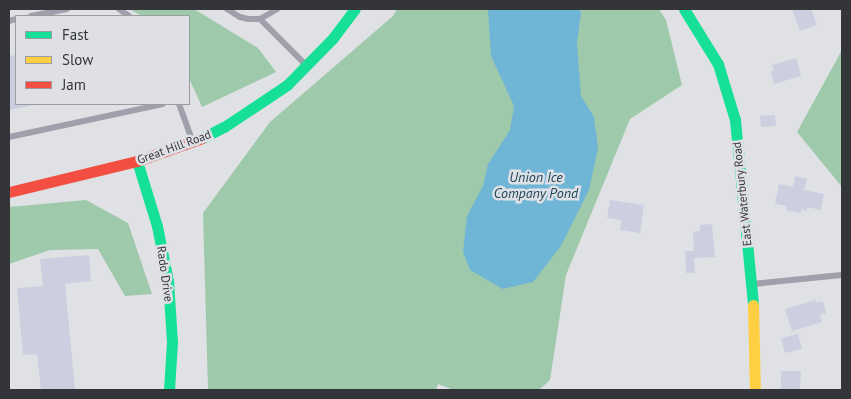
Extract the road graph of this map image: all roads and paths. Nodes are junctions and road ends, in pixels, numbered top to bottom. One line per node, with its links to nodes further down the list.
1 (67, 9): 6 (lane)
2 (228, 9): 7 (lane)
3 (277, 9): 7 (lane)
4 (355, 9): 8 (street, Great Hill Road)
5 (684, 9): 16 (street, East Waterbury Road)
6 (36, 15)
7 (260, 19): 8 (lane)
8 (307, 67): 12 (street, Great Hill Road)
9 (158, 105): 11 (lane)
10 (179, 105): 12 (lane)
11 (9, 137)
12 (193, 142): 13 (street, Great Hill Road)
13 (137, 161): 14 (street, Great Hill Road); 17 (street, Rado Drive)
14 (9, 192)
15 (842, 275): 16 (lane)
16 (752, 284): 18 (street, East Waterbury Road)
17 (169, 390)
18 (755, 390)

